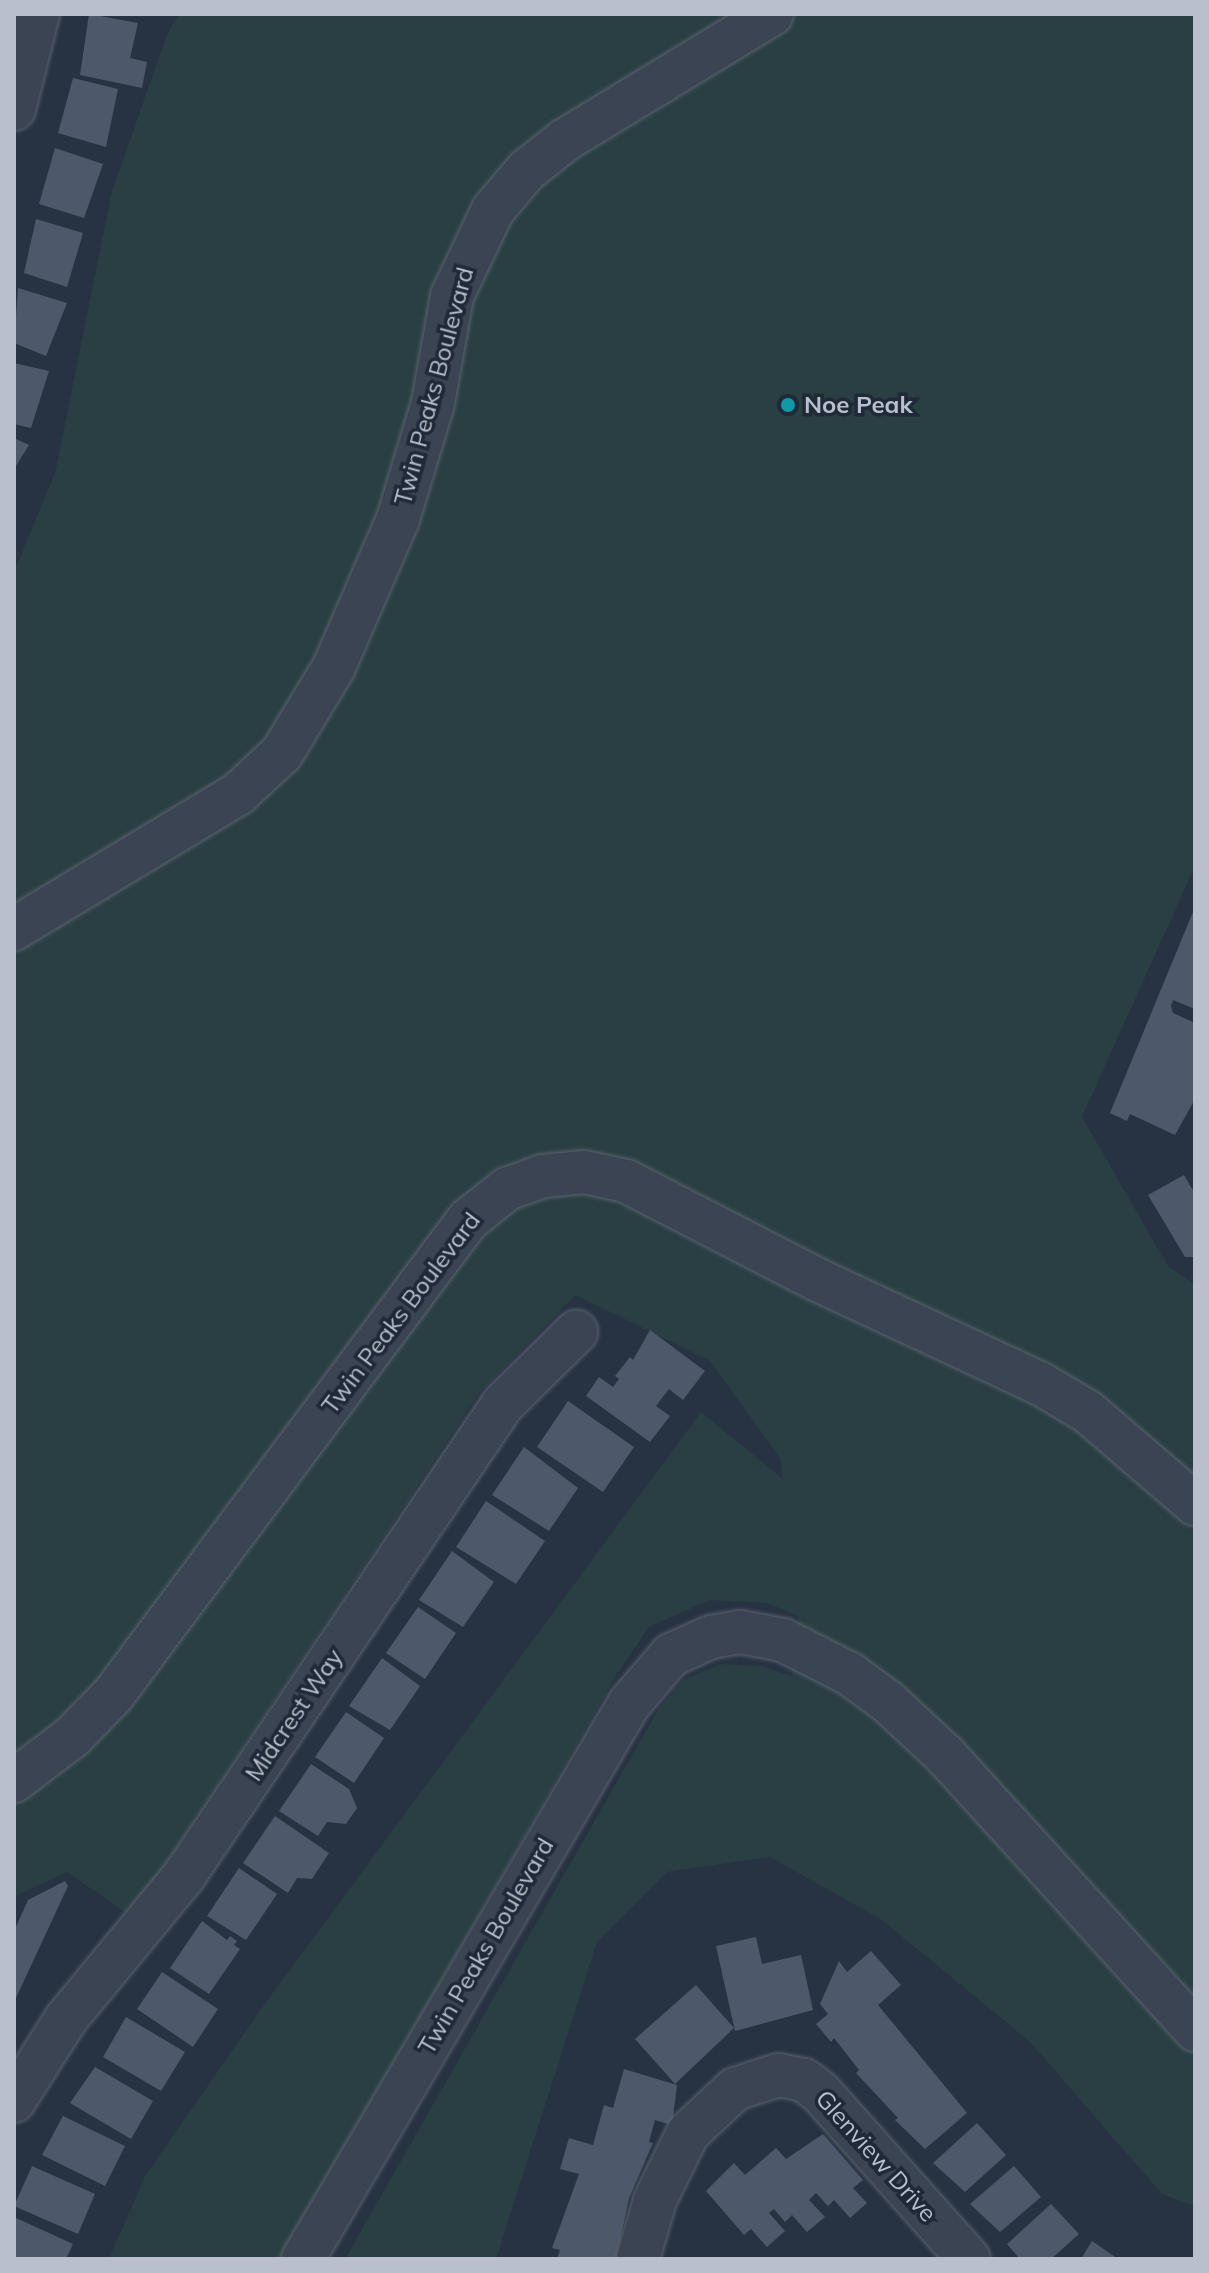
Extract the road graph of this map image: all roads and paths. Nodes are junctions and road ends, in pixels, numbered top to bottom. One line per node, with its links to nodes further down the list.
1 (38, 14): 3 (street)
2 (772, 14): 4 (street, Twin Peaks Boulevard)
3 (14, 109)
4 (14, 929)
5 (576, 1332): 9 (street, Midcrest Way)
6 (1195, 1504): 7 (street, Twin Peaks Boulevard)
7 (14, 1781)
8 (1195, 2030): 10 (street, Twin Peaks Boulevard)
9 (14, 2101)
10 (303, 2259)
11 (638, 2259): 12 (street, Glenview Drive)
12 (969, 2259)

